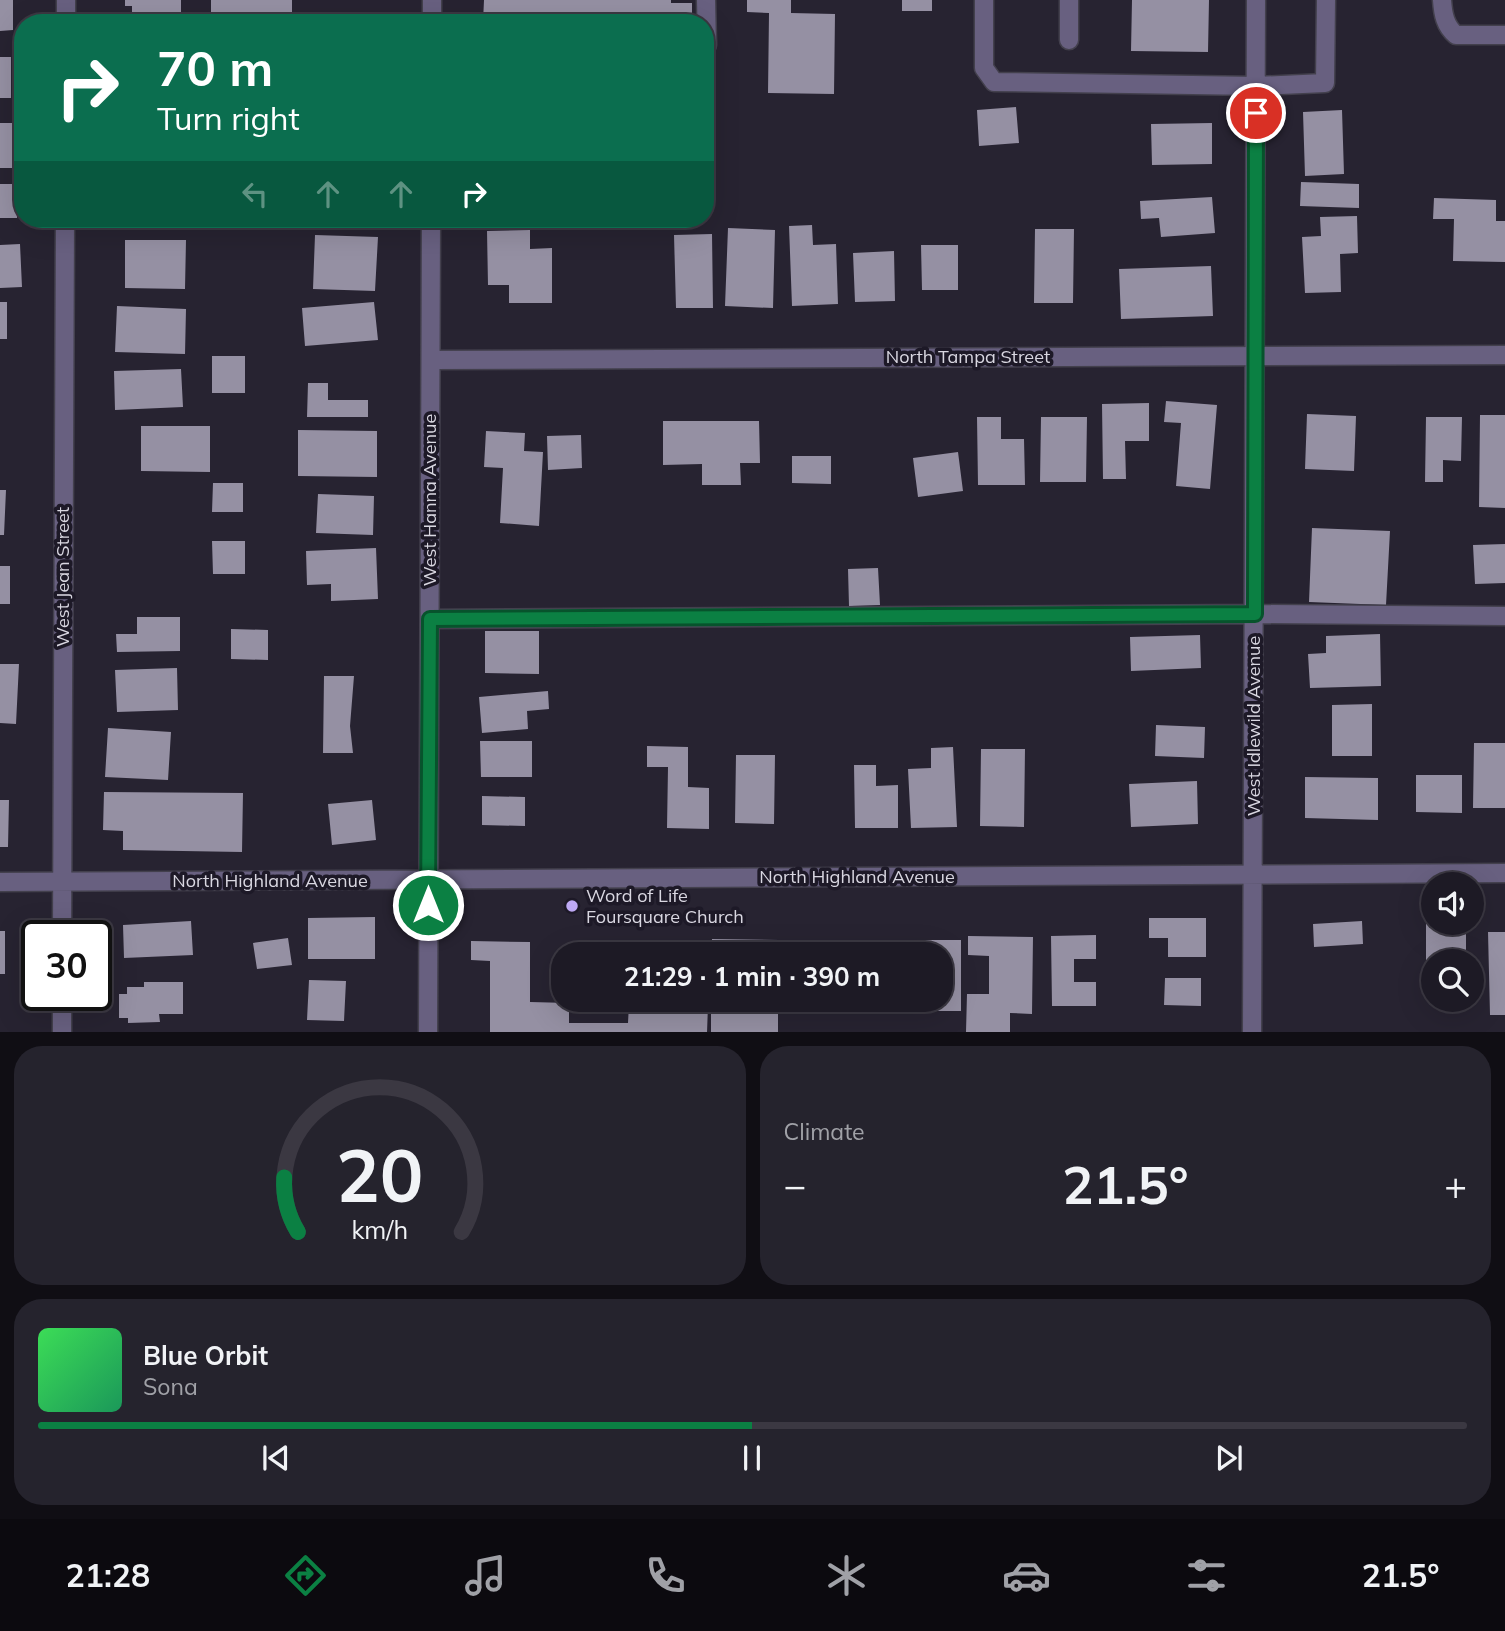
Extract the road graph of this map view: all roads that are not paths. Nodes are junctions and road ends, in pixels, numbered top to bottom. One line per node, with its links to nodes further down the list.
1 (984, 0): 8 (street)
2 (1069, 0): 7 (street)
3 (1256, 0): 8 (street, West Idlewild Avenue)
4 (1326, 0): 8 (street)
5 (1442, 0): 6 (street)
6 (1505, 35)
7 (1069, 40)
8 (1256, 86): 12 (street, West Idlewild Avenue)
9 (65, 228): 21 (street, West Jean Street)
10 (431, 228): 13 (street, West Hanna Avenue)
11 (1505, 355): 12 (street, North Tampa Street)
12 (1256, 356): 13 (street, North Tampa Street); 14 (street, West Idlewild Avenue)
13 (430, 360): 16 (street, West Hanna Avenue)
14 (1255, 614): 15 (street); 16 (street); 18 (street, West Idlewild Avenue)
15 (1505, 616)
16 (430, 619): 19 (street, West Hanna Avenue)
17 (1505, 873): 18 (street, North Highland Avenue)
18 (1254, 874): 19 (street, North Highland Avenue); 26 (street, West Idlewild Avenue)
19 (428, 880): 21 (street, North Highland Avenue); 25 (street, West Hanna Avenue)
20 (0, 882): 21 (street, North Highland Avenue)
21 (62, 882): 22 (street, West Jean Street)
22 (62, 920)
23 (62, 1011): 24 (street)
24 (62, 1032)
25 (428, 1032)
26 (1252, 1032)

